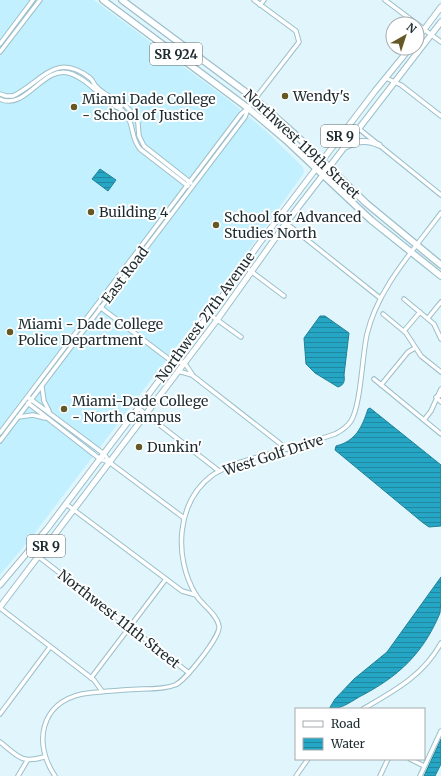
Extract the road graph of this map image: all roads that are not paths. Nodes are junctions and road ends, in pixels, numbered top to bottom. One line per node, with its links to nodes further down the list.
1 (33, 0): 16 (street)
2 (40, 0): 17 (street)
3 (103, 0): 30 (highway, Northwest 119th Street / SR 924)
4 (122, 0): 24 (highway, Northwest 119th Street / SR 924)
5 (254, 0): 8 (street)
6 (264, 0): 8 (street)
7 (385, 0): 10 (street)
8 (260, 5): 24 (street, East Road)
9 (441, 7): 12 (main road)
10 (407, 16)
11 (441, 22): 14 (main road, Northwest 27th Avenue / SR 9)
12 (425, 28)
13 (425, 30): 14 (street)
14 (431, 35): 15 (street); 22 (main road, Northwest 27th Avenue / SR 9)
15 (441, 42)
16 (0, 44)
17 (0, 52)
18 (404, 56): 20 (main road, Northwest 27th Avenue / SR 9)
19 (83, 74): 21 (street); 23 (street); 26 (street)
20 (386, 78): 22 (street); 35 (main road, Northwest 27th Avenue / SR 9)
21 (80, 79): 25 (street); 28 (street)
22 (394, 82): 31 (street); 32 (main road, Northwest 27th Avenue / SR 9)
23 (0, 94)
24 (255, 98): 30 (street, East Road); 35 (highway, Northwest 119th Street / SR 924)
25 (0, 99)
26 (116, 100): 27 (street); 28 (street)
27 (123, 103): 29 (street); 39 (street)
28 (114, 105): 29 (street)
29 (119, 108): 41 (street)
30 (248, 108): 37 (highway, Northwest 119th Street / SR 924); 39 (street, East Road); 40 (street, East Road)
31 (441, 116)
32 (358, 128): 33 (street); 34 (main road, Northwest 27th Avenue / SR 9)
33 (379, 145): 34 (main road); 43 (street)
34 (344, 147): 36 (main road, Northwest 27th Avenue / SR 9)
35 (322, 160): 36 (highway, Northwest 119th Street / SR 924); 37 (main road, Northwest 27th Avenue / SR 9)
36 (329, 167): 38 (main road, Northwest 27th Avenue / SR 9); 46 (highway, Northwest 119th Street / SR 924)
37 (316, 169): 38 (highway, Northwest 119th Street / SR 924); 49 (main road, Northwest 27th Avenue / SR 9)
38 (323, 175): 45 (main road, Northwest 27th Avenue / SR 9); 47 (highway, Northwest 119th Street / SR 924)
39 (190, 182): 40 (street); 41 (street, East Road)
40 (194, 185): 42 (street, East Road)
41 (187, 186): 42 (street); 56 (street, East Road)
42 (191, 189): 57 (street, East Road)
43 (441, 195)
44 (441, 213): 46 (street, West Golf Drive)
45 (286, 223): 50 (main road, Northwest 27th Avenue / SR 9); 53 (street)
46 (417, 246): 47 (street, West Golf Drive); 48 (highway, Northwest 119th Street / SR 924)
47 (412, 253): 51 (highway, Northwest 119th Street / SR 924); 53 (street, West Golf Drive)
48 (441, 265)
49 (244, 266): 50 (street); 59 (main road, Northwest 27th Avenue / SR 9)
50 (251, 271): 52 (street); 62 (main road, Northwest 27th Avenue / SR 9)
51 (441, 276)
52 (284, 296)
53 (380, 298): 92 (street, West Golf Drive)
54 (404, 299): 58 (street)
55 (441, 302): 61 (street)
56 (97, 305): 57 (street); 77 (street, East Road)
57 (101, 308): 67 (street); 74 (street, East Road)
58 (420, 312): 61 (street); 63 (street)
59 (209, 314): 62 (street); 67 (main road, Northwest 27th Avenue / SR 9)
60 (383, 314): 63 (street)
61 (428, 318): 65 (street)
62 (217, 320): 64 (street); 68 (main road, Northwest 27th Avenue / SR 9)
63 (404, 331): 66 (street)
64 (241, 337)
65 (441, 339)
66 (415, 348): 70 (street); 73 (street)
67 (173, 362): 68 (street); 83 (main road, Northwest 27th Avenue / SR 9)
68 (184, 362): 69 (main road, Northwest 27th Avenue / SR 9); 71 (street)
69 (178, 371): 71 (street); 85 (main road, Northwest 27th Avenue / SR 9)
70 (441, 372)
71 (192, 375): 92 (street)
72 (374, 379): 73 (street)
73 (381, 385): 88 (street)
74 (42, 386): 79 (street, East Road); 84 (street)
75 (441, 389): 78 (street)
76 (441, 395): 78 (street)
77 (27, 396): 79 (street); 80 (street, East Road)
78 (436, 397): 81 (street); 88 (street)
79 (31, 400): 82 (street, East Road); 84 (street)
80 (25, 401): 82 (street); 89 (street, East Road)
81 (441, 402)
82 (28, 404): 86 (street, East Road); 87 (street)
83 (138, 408): 85 (street); 93 (main road, Northwest 27th Avenue / SR 9)
84 (51, 413): 93 (street)
85 (145, 414): 95 (main road, Northwest 27th Avenue / SR 9); 96 (street)
86 (18, 417): 87 (street); 91 (street, East Road)
87 (47, 419): 94 (street)
88 (424, 420): 90 (street)
89 (0, 433)
90 (441, 434)
91 (0, 441)
92 (286, 449): 96 (street, West Golf Drive)
93 (104, 454): 94 (main road, Northwest 27th Avenue / SR 9); 95 (street)
94 (100, 459): 95 (street); 97 (main road, Northwest 27th Avenue / SR 9)
95 (109, 462): 98 (main road, Northwest 27th Avenue / SR 9); 99 (street)
96 (219, 471): 99 (street, West Golf Drive)
97 (66, 504): 98 (street); 100 (main road, Northwest 27th Avenue / SR 9)
98 (74, 509): 101 (main road, Northwest 27th Avenue / SR 9); 102 (street)
99 (184, 518): 104 (street, West Golf Drive)
100 (30, 550): 101 (street, Northwest 111th Street); 103 (main road, Northwest 27th Avenue / SR 9)
101 (38, 556): 105 (main road, Northwest 27th Avenue / SR 9); 106 (street, Northwest 111th Street)
102 (166, 579): 104 (street); 106 (street)
103 (0, 585)
104 (196, 595): 109 (street, West Golf Drive)
105 (0, 607): 108 (street)
106 (129, 627): 109 (street, Northwest 111th Street); 110 (street)
107 (441, 643): 112 (street)
108 (50, 647): 110 (street); 113 (street)
109 (189, 673): 111 (street, West Golf Drive)
110 (91, 678): 111 (street)
111 (102, 692): 116 (street, West Golf Drive)
112 (365, 708)
113 (0, 714)
114 (441, 731): 121 (street)
115 (0, 742): 120 (street)
116 (44, 757): 120 (street); 123 (street)
117 (307, 760): 124 (street)
118 (388, 760): 125 (street)
119 (412, 760): 121 (street)
120 (27, 761): 122 (street)
121 (424, 766): 126 (street)
122 (18, 776)
123 (55, 776)
124 (296, 776)
125 (380, 776)
126 (420, 776)

